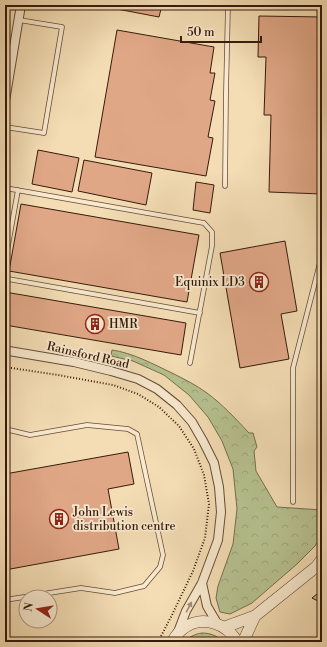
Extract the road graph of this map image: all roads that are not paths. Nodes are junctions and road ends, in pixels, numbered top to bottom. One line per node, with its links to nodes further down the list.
1 (21, 5): 3 (street)
2 (228, 5): 6 (lane)
3 (18, 20): 4 (street); 5 (lane)
4 (5, 101)
5 (5, 126)
6 (225, 186)
7 (5, 188): 8 (lane)
8 (18, 190): 10 (lane); 12 (lane)
9 (322, 255): 16 (lane)
10 (5, 262)
11 (5, 276): 12 (lane)
12 (200, 313): 14 (lane)
13 (6, 350): 18 (street, Rainsford Road)
14 (190, 363)
15 (5, 429): 19 (lane)
16 (293, 502)
17 (322, 559): 20 (street)
18 (202, 583): 21 (street); 22 (street, Rainsford Road, one-way to 18)
19 (5, 600)
20 (255, 616): 21 (street); 24 (street)
21 (221, 625): 22 (street); 23 (street)
22 (173, 640)
23 (237, 642)
24 (243, 642)

